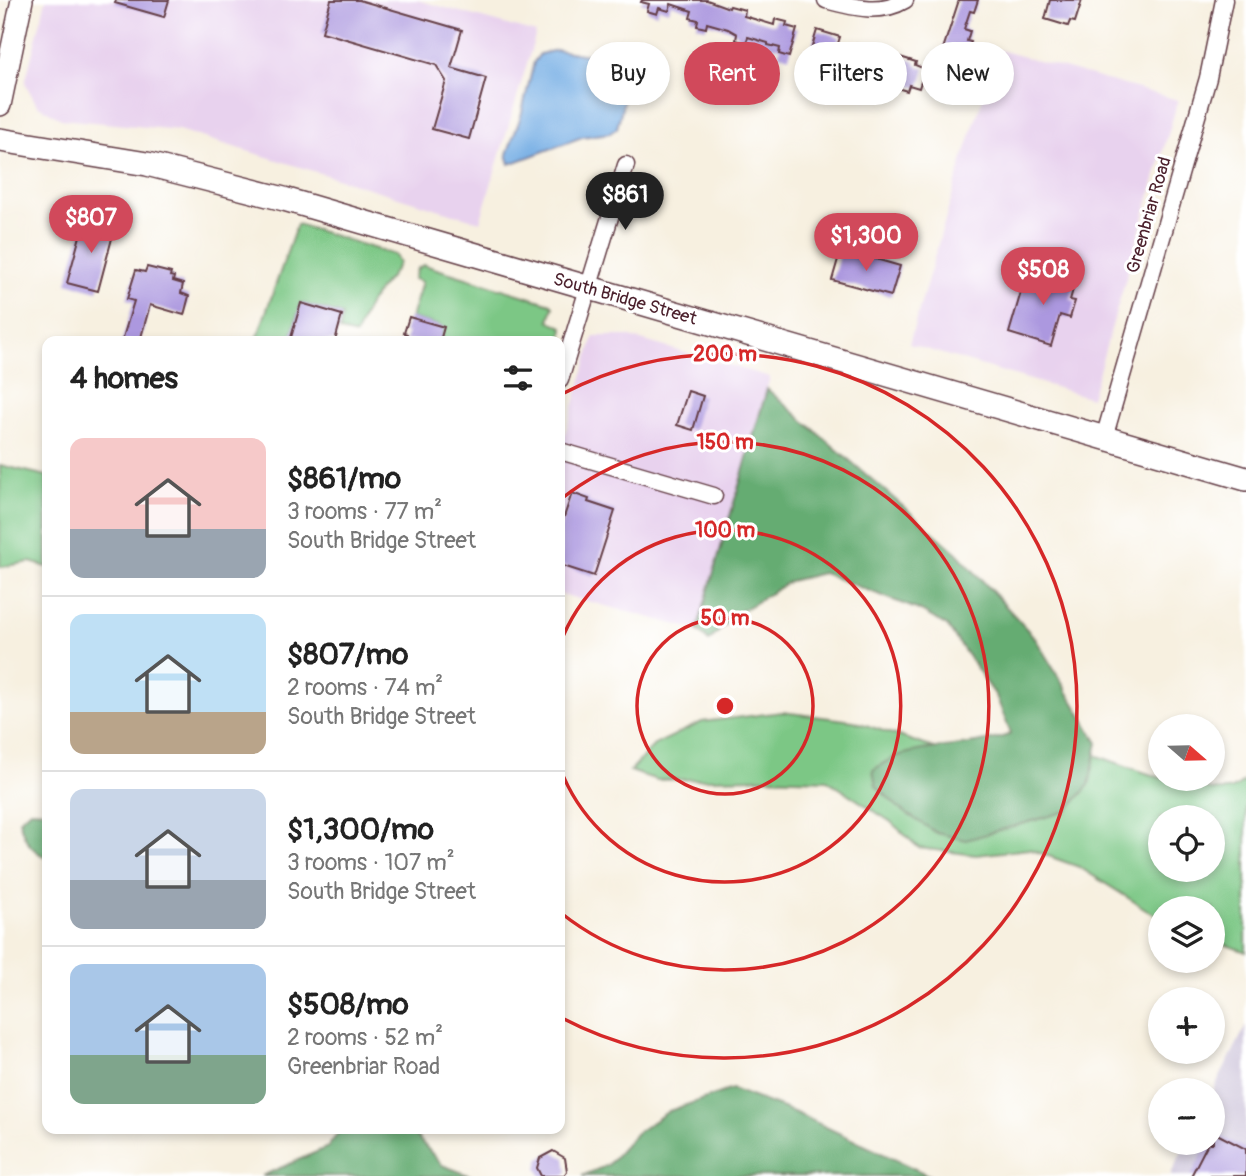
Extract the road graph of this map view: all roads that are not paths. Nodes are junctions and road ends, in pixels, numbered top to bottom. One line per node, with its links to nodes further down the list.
1 (22, 0): 5 (main road)
2 (826, 0): 4 (street)
3 (1224, 0): 10 (street, Greenbriar Road)
4 (905, 5)
5 (0, 105)
6 (0, 139): 8 (highway, South Bridge Street)
7 (626, 165): 8 (street)
8 (589, 289): 9 (street); 10 (highway, South Bridge Street)
9 (565, 364)
10 (1104, 438): 12 (highway, South Bridge Street)
11 (565, 452): 13 (street)
12 (1246, 479)
13 (714, 496)

